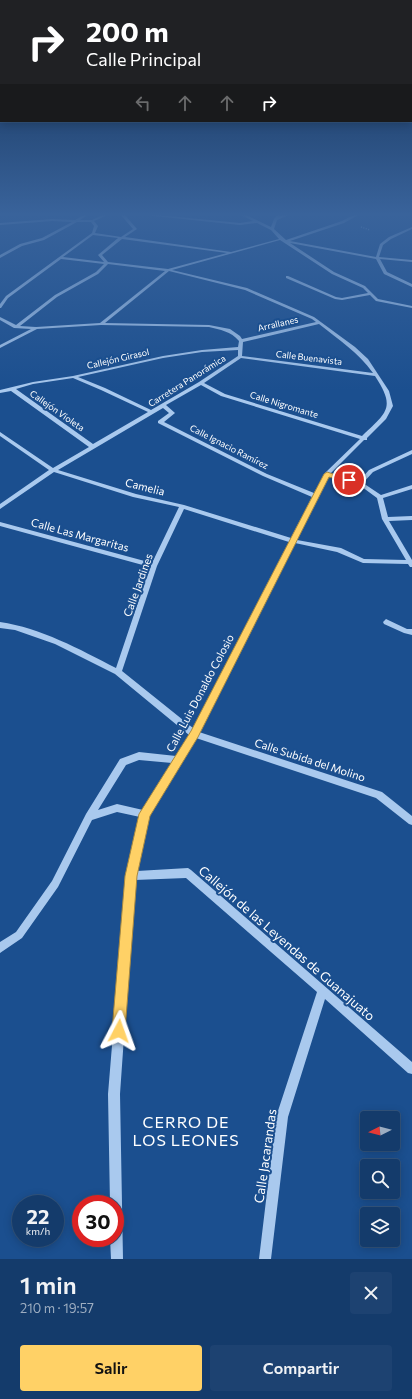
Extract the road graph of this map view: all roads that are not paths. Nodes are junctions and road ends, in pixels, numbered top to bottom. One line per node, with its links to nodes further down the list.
1 (40, 273): 10 (street)
2 (97, 273): 15 (street)
3 (165, 273): 14 (street)
4 (179, 273): 13 (street, Calle Luis Donaldo Colosio)
5 (333, 273): 9 (street)
6 (385, 273): 8 (street)
7 (287, 277): 9 (street)
8 (412, 286)
9 (370, 294): 11 (street)
10 (0, 307)
11 (412, 307)
12 (0, 318): 15 (street)
13 (318, 323): 17 (street, Arrallanes); 21 (street, Calle Luis Donaldo Colosio)
14 (100, 324): 16 (street); 17 (street)
15 (16, 327): 16 (street)
16 (36, 328): 18 (street)
17 (240, 341): 19 (street, Carretera Panorámica)
18 (0, 347)
19 (241, 348): 20 (street, Carretera Panorámica); 22 (street, Callejón Girasol)
20 (240, 357): 21 (street, Calle Buenavista); 23 (street, Carretera Panorámica)
21 (376, 375): 29 (street, Calle Luis Donaldo Colosio)
22 (73, 377): 24 (street, Callejón Girasol); 27 (street)
23 (201, 383): 26 (street, Carretera Panorámica); 29 (street, Calle Nigromante)
24 (12, 389): 25 (street, Callejón Girasol); 30 (street, Callejón Violeta)
25 (0, 392)
26 (163, 405): 27 (street, Carretera Panorámica); 36 (street, Calle Ignacio Ramírez)
27 (151, 412): 30 (street, Carretera Panorámica)
28 (0, 434): 32 (street, Camelia)
29 (365, 438): 33 (street, Calle Luis Donaldo Colosio)
30 (93, 447): 32 (street, Carretera Panorámica)
31 (412, 452): 34 (street)
32 (54, 470): 38 (street, Camelia); 39 (street, Carretera Panorámica)
33 (327, 474): 34 (street); 36 (street, Calle Luis Donaldo Colosio)
34 (360, 484): 37 (street)
35 (412, 487): 37 (street)
36 (316, 496): 43 (street, Calle Luis Donaldo Colosio)
37 (380, 497): 41 (street)
38 (182, 506): 43 (street, Camelia); 45 (street, Calle Jardines)
39 (0, 507)
40 (412, 518): 41 (street)
41 (385, 519): 44 (street)
42 (0, 524): 45 (street, Calle Las Margaritas)
43 (293, 541): 44 (street, Camelia); 50 (street, Calle Luis Donaldo Colosio)
44 (411, 564)
45 (154, 566): 49 (street, Calle Jardines)
46 (386, 622): 48 (street)
47 (0, 624): 49 (street)
48 (412, 632)
49 (118, 672): 50 (street)
50 (194, 734): 51 (street, Calle Luis Donaldo Colosio); 54 (street, Calle Subida del Molino)
51 (178, 760): 52 (street, Calle Luis Donaldo Colosio); 53 (street)
52 (145, 814): 53 (street); 55 (street, Calle Luis Donaldo Colosio)
53 (89, 817): 56 (street)
54 (412, 822)
55 (131, 876): 57 (street, Callejón de las Leyendas de Guanajuato); 59 (street, Calle Luis Donaldo Colosio)
56 (0, 948)
57 (323, 990): 58 (street, Callejón de las Leyendas de Guanajuato); 60 (street, Calle Jacarandas)
58 (412, 1069)
59 (117, 1259)
60 (265, 1259)

